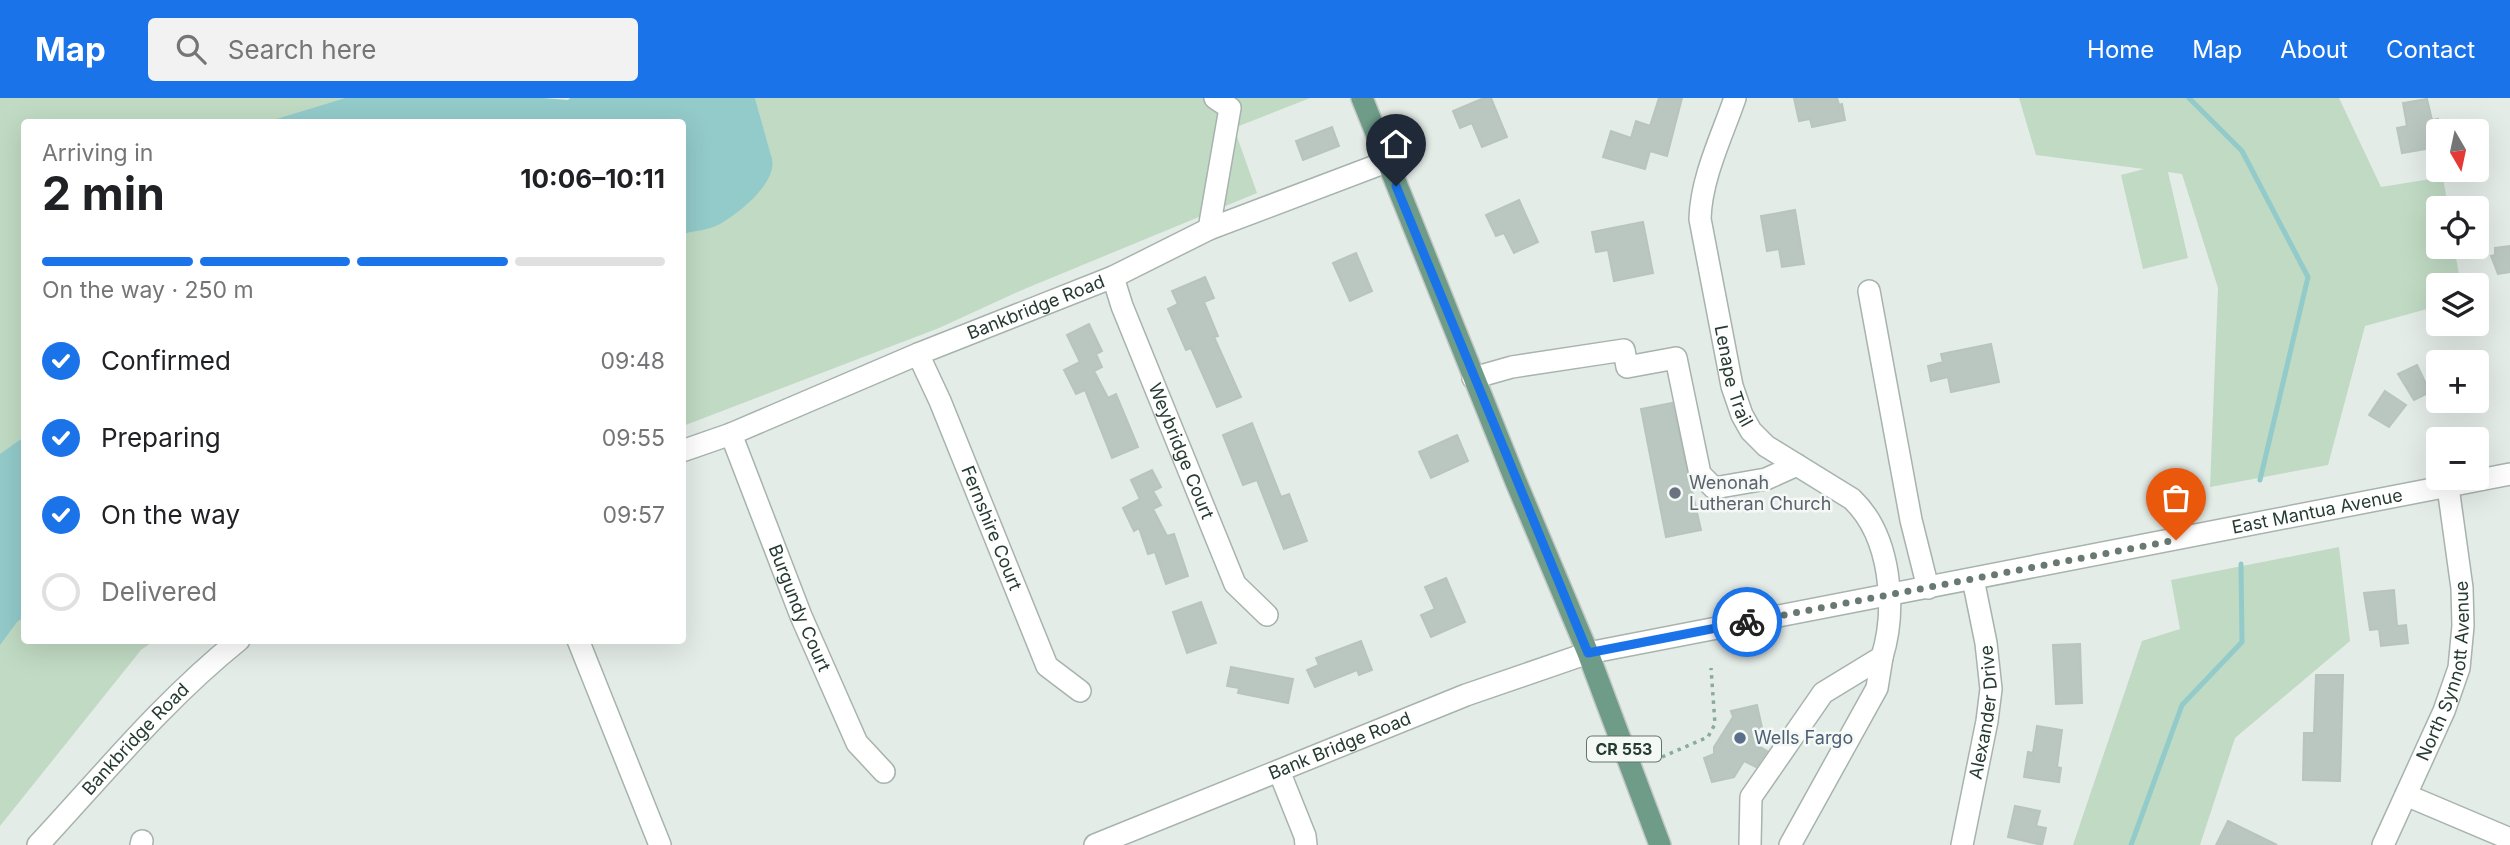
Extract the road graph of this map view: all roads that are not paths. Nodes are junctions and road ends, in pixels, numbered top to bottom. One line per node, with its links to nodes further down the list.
1 (1215, 98): 5 (street)
2 (1362, 98): 4 (main road, CR 553)
3 (1735, 98): 12 (street, Lenape Trail)
4 (1386, 162): 5 (street, Bankbridge Road); 9 (main road, CR 553)
5 (1209, 229): 6 (street, Bankbridge Road)
6 (1113, 277): 8 (street, Bankbridge Road); 20 (street, Weybridge Court)
7 (1869, 291): 18 (street)
8 (918, 354): 10 (street, Bankbridge Road); 25 (street, Fernshire Court)
9 (1474, 378): 12 (street); 23 (main road, CR 553)
10 (730, 434): 11 (street, Bankbridge Road); 27 (street, Burgundy Court)
11 (686, 450)
12 (1797, 465): 19 (street, Lenape Trail)
13 (2510, 474): 14 (street, East Mantua Avenue)
14 (2489, 478)
15 (2433, 490): 17 (street, East Mantua Avenue)
16 (2448, 490): 28 (street, North Synnott Avenue)
17 (1973, 579): 18 (street, East Mantua Avenue); 37 (street, Alexander Drive)
18 (1928, 588): 19 (street, East Mantua Avenue)
19 (1890, 594): 23 (street, East Mantua Avenue); 24 (street, Lenape Trail)
20 (1267, 615)
21 (235, 644): 30 (street, Bankbridge Road)
22 (580, 644): 31 (street)
23 (1588, 653): 26 (street, Bank Bridge Road); 34 (main road, CR 553)
24 (1882, 657): 35 (street); 36 (street, Lenape Trail)
25 (1080, 691)
26 (1279, 771): 32 (street, Bank Bridge Road); 33 (street)
27 (884, 772)
28 (2406, 795): 29 (street); 38 (street, North Synnott Avenue)
29 (2510, 839)
30 (38, 845)
31 (660, 845)
32 (1095, 845)
33 (1306, 845)
34 (1660, 845)
35 (1750, 845)
36 (1790, 845)
37 (1962, 845)
38 (2382, 845)

